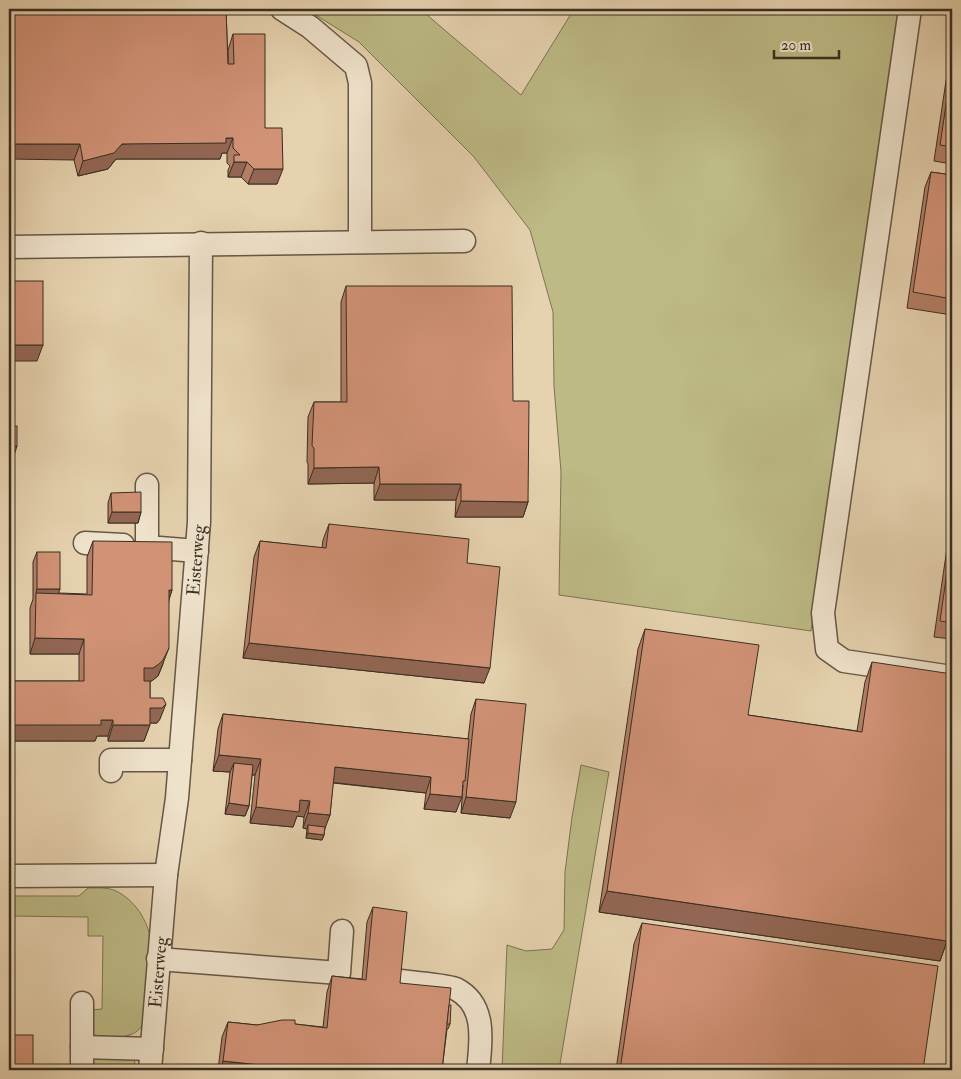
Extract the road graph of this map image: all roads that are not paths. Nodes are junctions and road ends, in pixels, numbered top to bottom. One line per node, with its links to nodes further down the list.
1 (282, 9): 4 (street)
2 (910, 9): 11 (street)
3 (464, 241): 4 (street)
4 (360, 242): 5 (street)
5 (201, 243): 6 (street); 10 (street, Eisterweg)
6 (9, 247)
7 (147, 485): 9 (street)
8 (85, 543): 9 (street)
9 (147, 546): 10 (street)
10 (197, 551): 12 (street, Eisterweg)
11 (952, 678)
12 (180, 760): 13 (street); 14 (street, Eisterweg)
13 (105, 763)
14 (166, 875): 15 (street); 17 (street, Eisterweg)
15 (9, 876)
16 (342, 931): 17 (street)
17 (158, 959): 21 (street, Eisterweg)
18 (402, 981): 23 (street)
19 (82, 1003): 20 (street)
20 (82, 1047): 21 (street); 22 (street)
21 (151, 1060)
22 (82, 1070)
23 (478, 1070)

